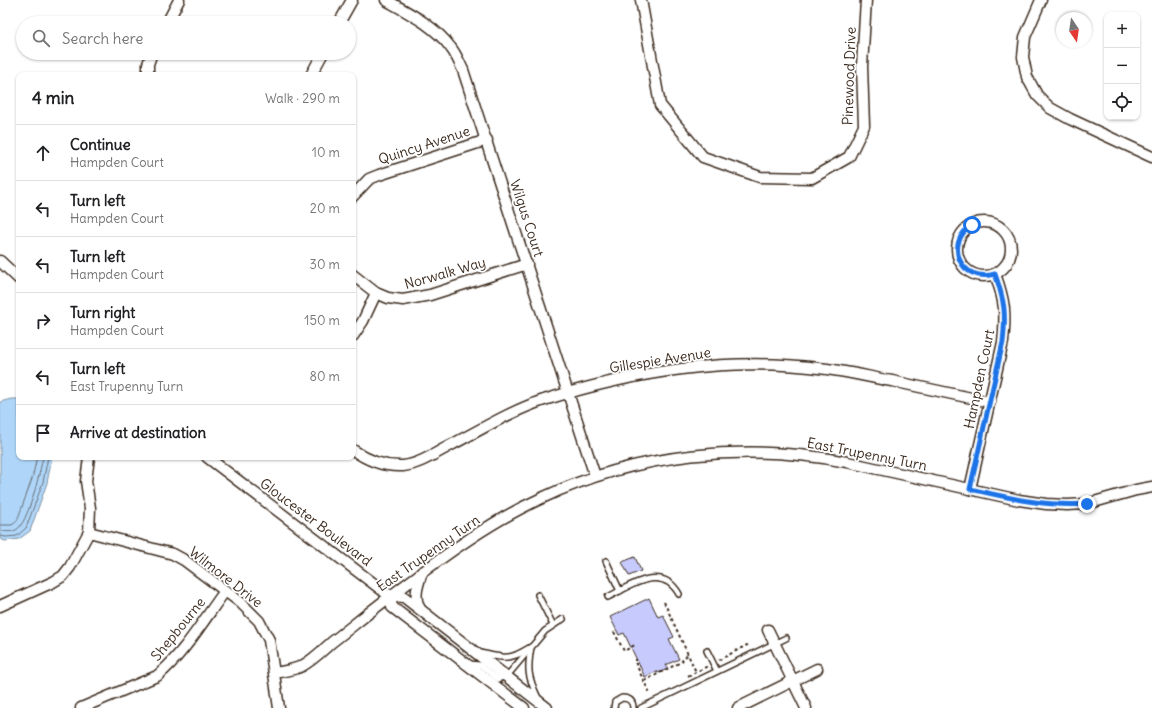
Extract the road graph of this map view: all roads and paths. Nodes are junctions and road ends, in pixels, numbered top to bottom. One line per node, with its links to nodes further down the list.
1 (179, 0): 7 (street)
2 (352, 0): 8 (street)
3 (386, 0): 13 (street, Wilgus Court)
4 (642, 0): 5 (street, Pinewood Drive)
5 (866, 0)
6 (1041, 0): 14 (street)
7 (171, 16)
8 (343, 16)
9 (149, 60): 11 (street)
10 (319, 60): 12 (street)
11 (148, 72)
12 (313, 72)
13 (486, 140): 15 (street, Quincy Avenue); 17 (street, Wilgus Court)
14 (1152, 157)
15 (356, 193)
16 (0, 261): 19 (street)
17 (527, 264): 21 (street, Norwalk Way); 23 (street, Wilgus Court)
18 (995, 274): 18 (street); 24 (street, Hampden Court)
19 (16, 276)
20 (356, 277): 21 (street, Norwalk Way)
21 (376, 293): 22 (street)
22 (356, 332)
23 (568, 393): 24 (street, Gillespie Avenue); 25 (street, Gillespie Avenue); 28 (street, Wilgus Court)
24 (990, 402): 30 (street, Hampden Court)
25 (356, 452)
26 (89, 460): 31 (street)
27 (211, 460): 38 (street, Gloucester Boulevard)
28 (595, 476): 30 (street, East Trupenny Turn); 33 (street, East Trupenny Turn)
29 (1152, 487): 30 (street, East Trupenny Turn)
30 (970, 489)
31 (89, 532): 34 (street, Wilmore Drive); 41 (street)
32 (606, 561): 35 (lane)
33 (422, 572): 38 (street, East Trupenny Turn); 42 (street)
34 (226, 591): 59 (street, Wilmore Drive); 65 (street, Shepbourne)
35 (620, 591): 36 (lane); 39 (lane)
36 (679, 594)
37 (538, 595): 44 (lane)
38 (390, 596): 42 (street, Gloucester Boulevard); 55 (street, Gloucester Boulevard); 59 (street, East Trupenny Turn)
39 (608, 597)
40 (664, 602): 53 (path)
41 (0, 606)
42 (421, 610): 52 (street, Gloucester Boulevard)
43 (563, 620): 44 (lane)
44 (553, 625): 50 (lane)
45 (768, 630): 48 (street)
46 (614, 632): 49 (path)
47 (786, 638): 48 (lane)
48 (774, 643): 57 (lane); 62 (street)
49 (635, 645)
50 (531, 647): 52 (lane); 60 (lane); 64 (lane)
51 (707, 651): 57 (lane)
52 (476, 652): 60 (street, Gloucester Boulevard)
53 (688, 654): 58 (path); 61 (path)
54 (637, 660): 61 (path)
55 (466, 664): 60 (lane); 67 (street, Gloucester Boulevard)
56 (817, 669): 62 (street)
57 (717, 671): 71 (lane)
58 (696, 672)
59 (274, 673): 66 (street, Wilmore Drive)
60 (507, 676): 64 (street, Gloucester Boulevard)
61 (644, 681): 63 (path)
62 (793, 681): 72 (street); 73 (street)
63 (650, 694)
64 (539, 700): 68 (street, Gloucester Boulevard)
65 (82, 708)
66 (279, 708)
67 (524, 708)
68 (547, 708)
69 (614, 708): 70 (lane)
70 (634, 708)
71 (641, 708)
72 (738, 708)
73 (806, 708)

